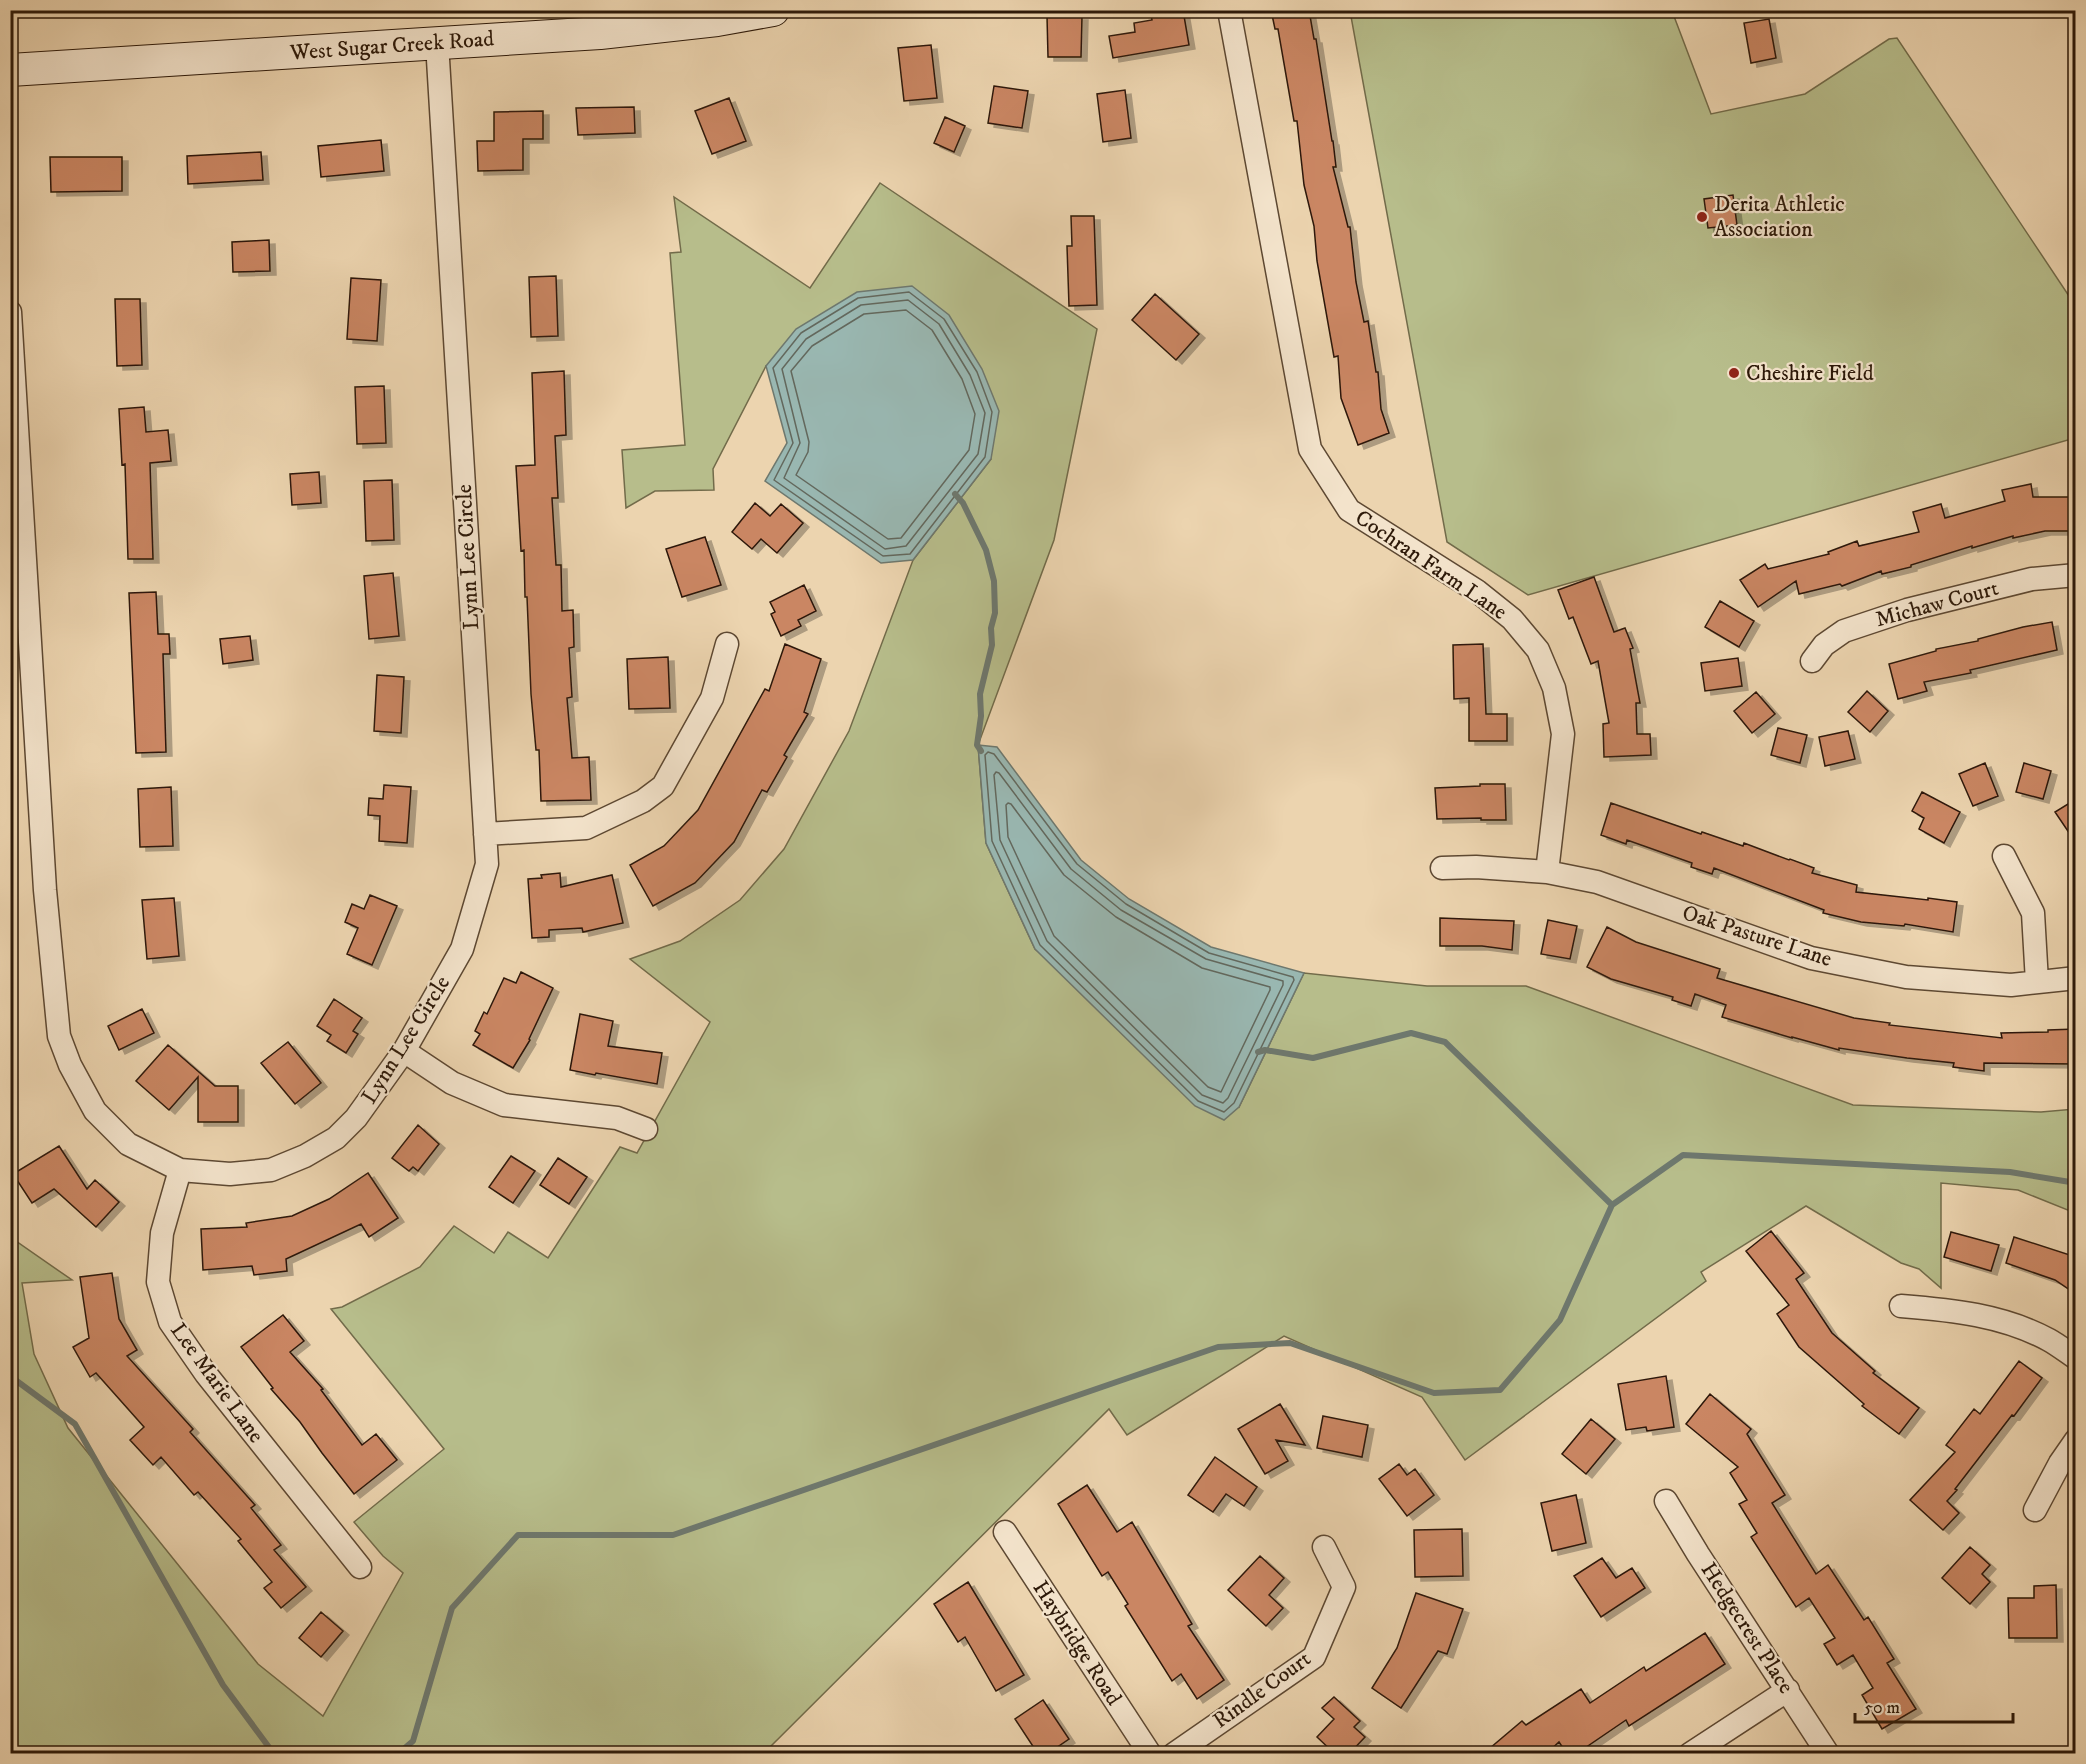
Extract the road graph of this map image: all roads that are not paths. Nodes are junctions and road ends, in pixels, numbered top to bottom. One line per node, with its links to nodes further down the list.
1 (773, 10): 3 (main road, West Sugar Creek Road)
2 (1230, 10): 12 (street, Cochran Farm Lane)
3 (437, 43): 4 (main road, West Sugar Creek Road); 9 (street, Lynn Lee Circle)
4 (10, 70)
5 (10, 312): 17 (street, Lynn Lee Circle)
6 (2076, 575): 8 (street, Michaw Court)
7 (727, 644): 9 (street)
8 (1812, 661)
9 (485, 834): 15 (street, Lynn Lee Circle)
10 (2004, 856): 14 (street)
11 (1442, 868): 12 (street, Oak Pasture Lane)
12 (1547, 872): 14 (street, Oak Pasture Lane)
13 (2076, 978): 14 (street, Oak Pasture Lane)
14 (2037, 982)
15 (404, 1051): 16 (street); 17 (street, Lynn Lee Circle)
16 (646, 1129)
17 (180, 1170): 25 (street, Lee Marie Lane)
18 (1901, 1306): 19 (street)
19 (2076, 1358)
20 (2076, 1440): 22 (street)
21 (1666, 1501): 26 (street, Hedgecrest Place)
22 (2035, 1510)
23 (1005, 1532): 27 (street, Haybridge Road)
24 (1324, 1546): 28 (street, Rindle Court)
25 (360, 1567)
26 (1788, 1689): 29 (street); 30 (street, Hedgecrest Place)
27 (1150, 1754)
28 (1174, 1754)
29 (1690, 1754)
30 (1828, 1754)

